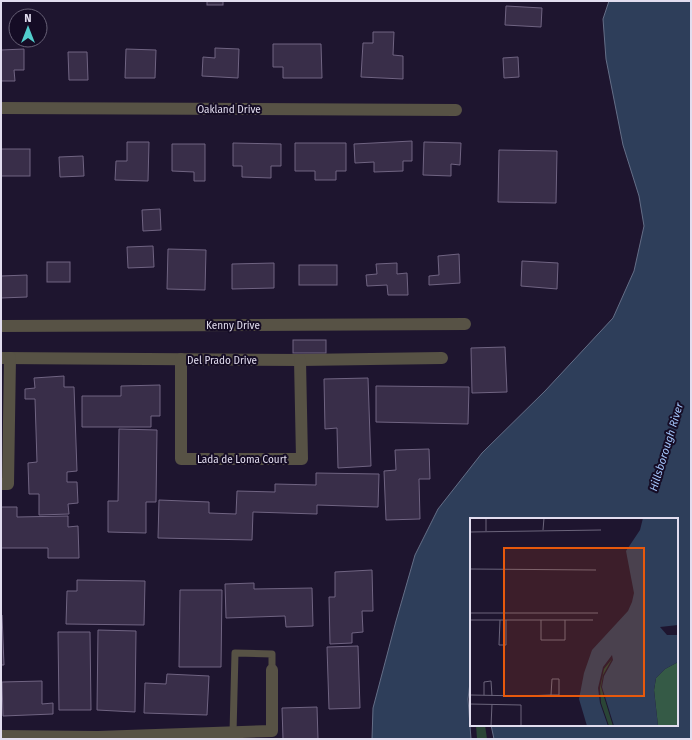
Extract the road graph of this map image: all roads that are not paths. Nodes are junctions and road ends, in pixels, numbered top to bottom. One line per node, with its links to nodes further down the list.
1 (1, 108): 2 (street, Oakland Drive)
2 (456, 110)
3 (465, 324): 4 (street, Kenny Drive)
4 (1, 326)
5 (6, 358): 7 (street, Del Prado Drive); 9 (street)
6 (442, 358): 8 (street, Del Prado Drive)
7 (181, 359): 8 (street, Del Prado Drive); 8 (street, Lada de Loma Court)
8 (300, 360)
9 (1, 484)
10 (272, 670): 11 (street); 11 (lane)
11 (233, 733): 12 (street)
12 (1, 736)

